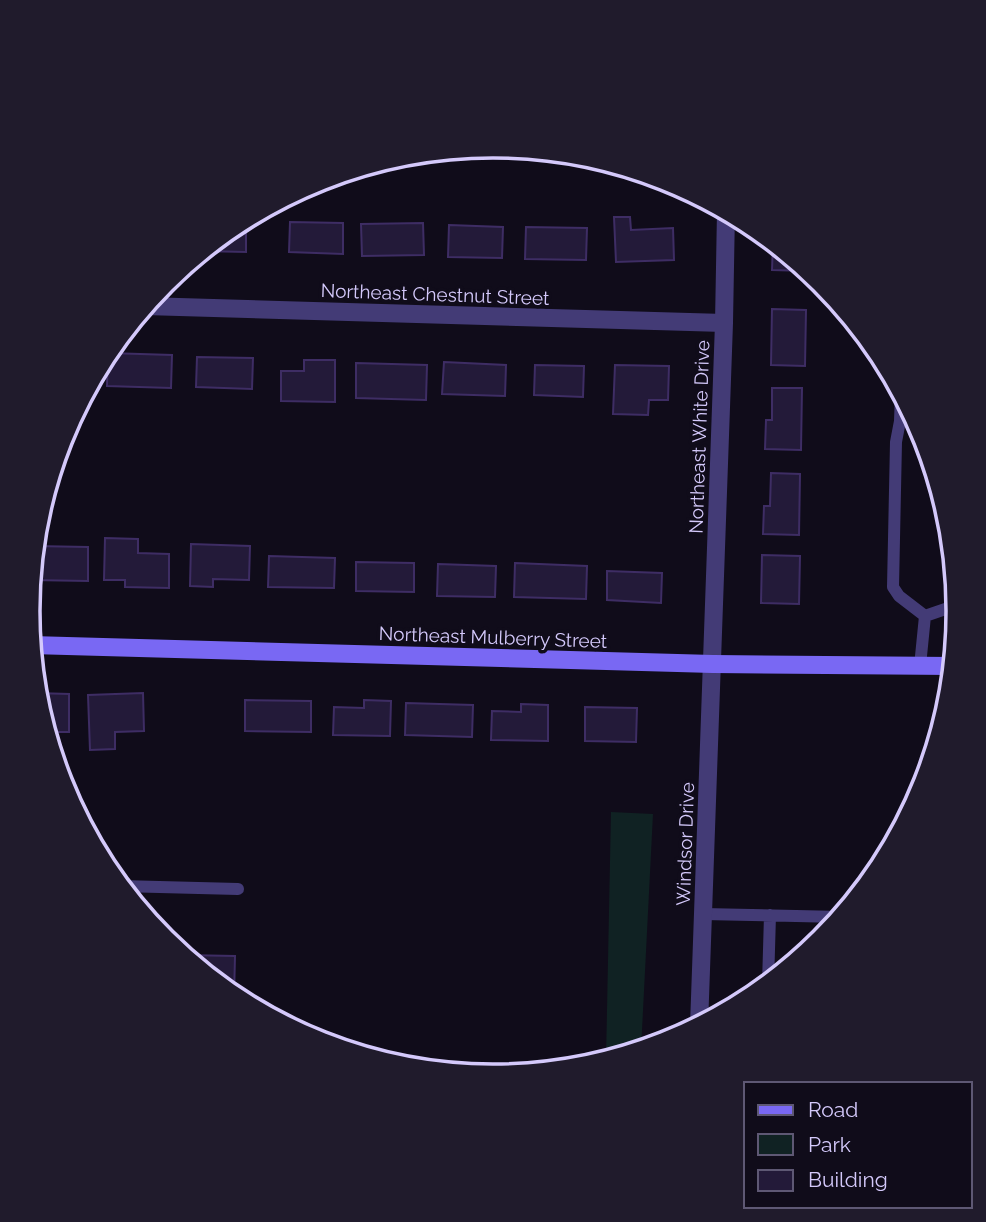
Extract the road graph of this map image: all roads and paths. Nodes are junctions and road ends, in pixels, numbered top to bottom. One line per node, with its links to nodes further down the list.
1 (726, 223): 3 (street, Northeast White Drive)
2 (158, 306): 3 (street, Northeast Chestnut Street)
3 (724, 323): 8 (street, Northeast White Drive)
4 (900, 414): 6 (lane)
5 (946, 609): 6 (lane)
6 (925, 616): 9 (lane)
7 (41, 645): 8 (street, Northeast Mulberry Street)
8 (713, 664): 9 (street, Northeast Mulberry Street); 13 (street, Windsor Drive)
9 (920, 666): 10 (street, Northeast Mulberry Street)
10 (942, 666)
11 (134, 886): 12 (lane)
12 (238, 889)
13 (704, 914): 14 (lane); 17 (street, Windsor Drive)
14 (770, 915): 15 (lane); 16 (lane)
15 (827, 916)
16 (768, 970)
17 (700, 1013)

